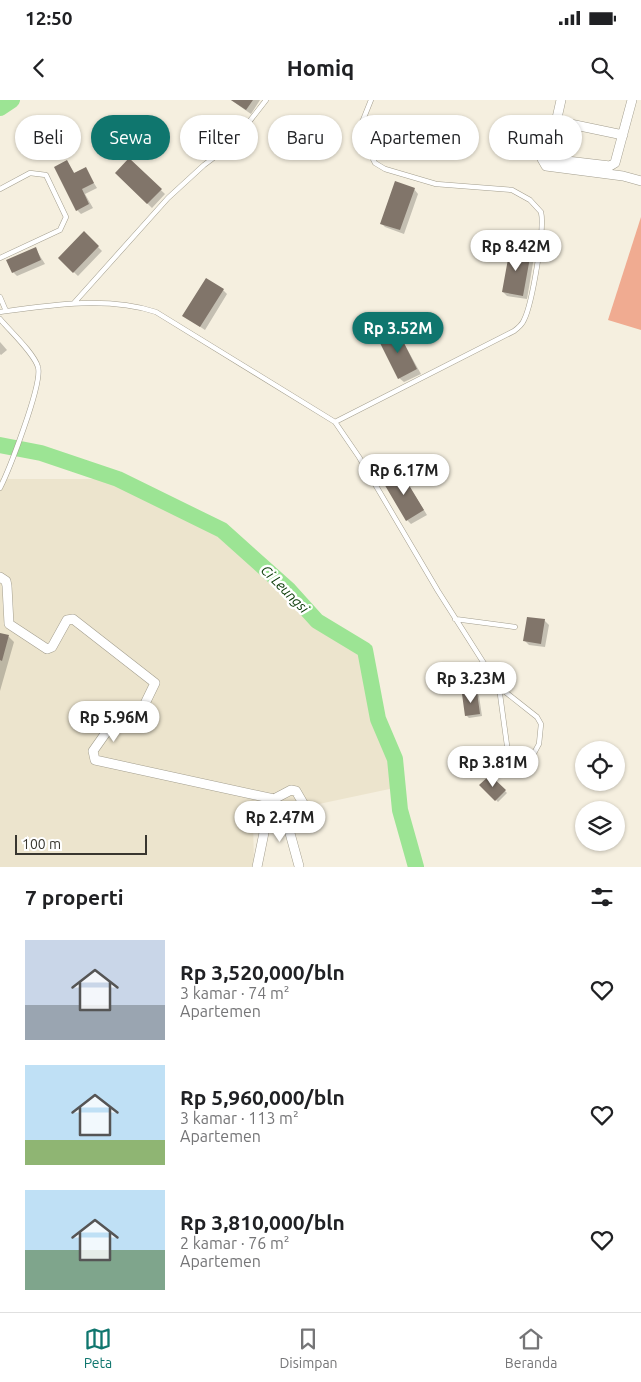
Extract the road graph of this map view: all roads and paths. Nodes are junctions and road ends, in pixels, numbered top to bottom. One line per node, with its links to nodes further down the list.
1 (266, 100): 14 (lane)
2 (371, 100): 18 (lane)
3 (556, 100): 10 (street)
4 (561, 100): 6 (street)
5 (632, 100): 8 (street)
6 (557, 115)
7 (582, 126): 8 (street)
8 (623, 134): 9 (street)
9 (566, 160)
10 (641, 182)
11 (0, 189): 12 (lane)
12 (0, 258)
13 (0, 297): 15 (lane)
14 (74, 304): 15 (lane); 18 (lane)
15 (6, 311): 16 (lane)
16 (0, 312)
17 (0, 319): 19 (lane)
18 (335, 422): 21 (lane)
19 (0, 488)
20 (0, 577): 24 (street)
21 (455, 619): 22 (lane); 23 (lane)
22 (515, 626)
23 (499, 687): 23 (lane)
24 (285, 814): 25 (street); 26 (street)
25 (299, 866)
26 (257, 867)

